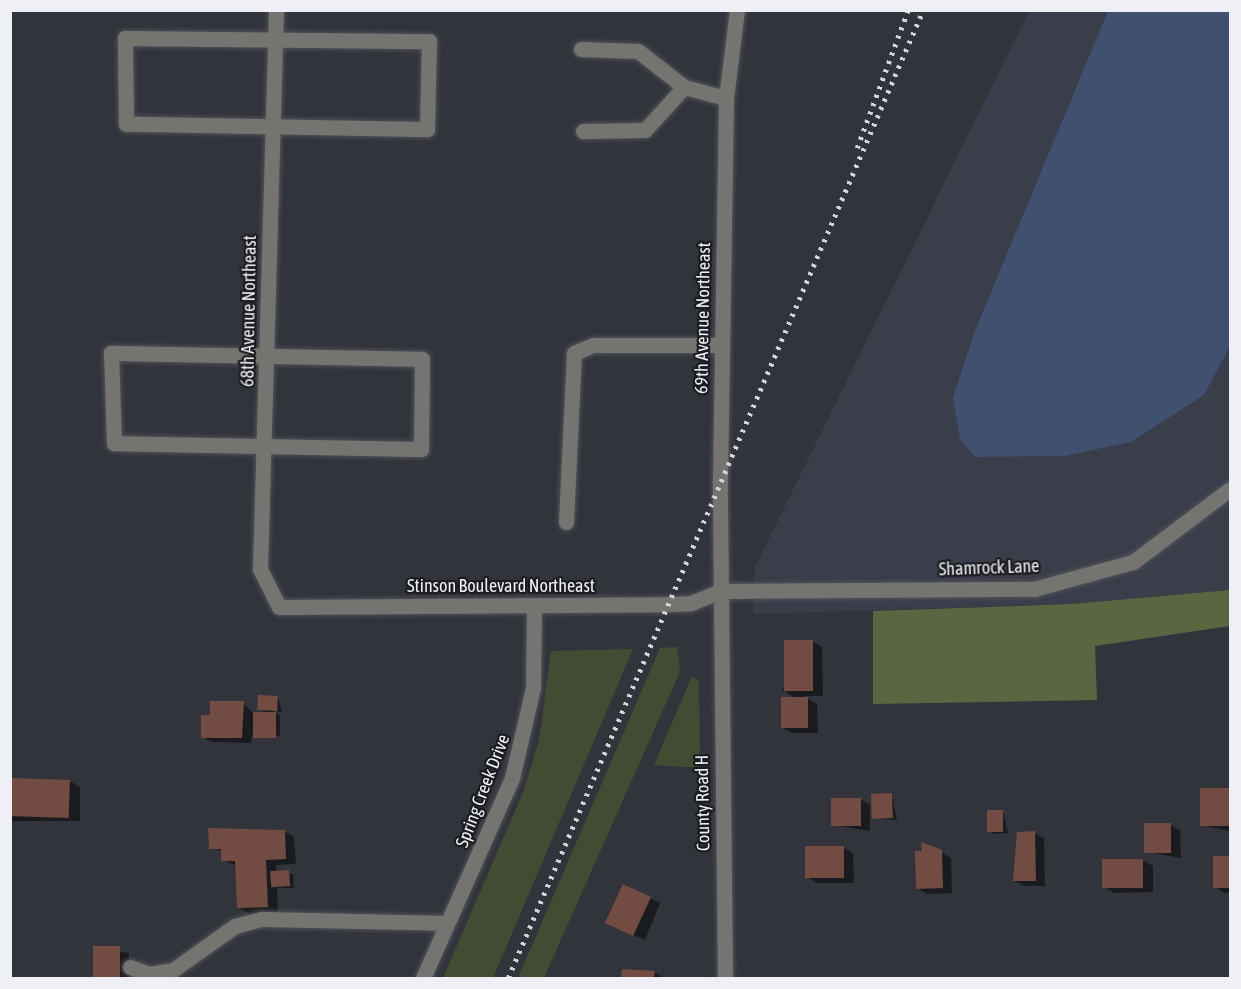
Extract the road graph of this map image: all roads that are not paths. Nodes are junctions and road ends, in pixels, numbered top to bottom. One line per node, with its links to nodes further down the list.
1 (276, 10): 3 (street, 68th Avenue Northeast)
2 (737, 10): 6 (street, 69th Avenue Northeast)
3 (275, 38): 7 (street, 68th Avenue Northeast); 7 (street); 7 (street)
4 (582, 49): 5 (street)
5 (684, 87): 6 (street); 8 (street)
6 (726, 98): 9 (street, 69th Avenue Northeast)
7 (273, 123): 10 (street, 68th Avenue Northeast)
8 (583, 131)
9 (722, 345): 13 (street); 14 (street, 69th Avenue Northeast)
10 (267, 356): 11 (street, 68th Avenue Northeast); 11 (street); 11 (street)
11 (267, 445): 16 (street, 68th Avenue Northeast)
12 (1230, 489): 14 (street, Shamrock Lane)
13 (566, 522)
14 (720, 591): 15 (street, Stinson Boulevard Northeast); 17 (street, 69th Avenue Northeast)
15 (534, 606): 16 (street, Stinson Boulevard Northeast); 18 (street, Spring Creek Drive)
16 (279, 607)
17 (720, 628): 21 (street, County Road H)
18 (447, 923): 19 (street); 20 (street, Spring Creek Drive)
19 (130, 967)
20 (423, 978)
21 (725, 978)

